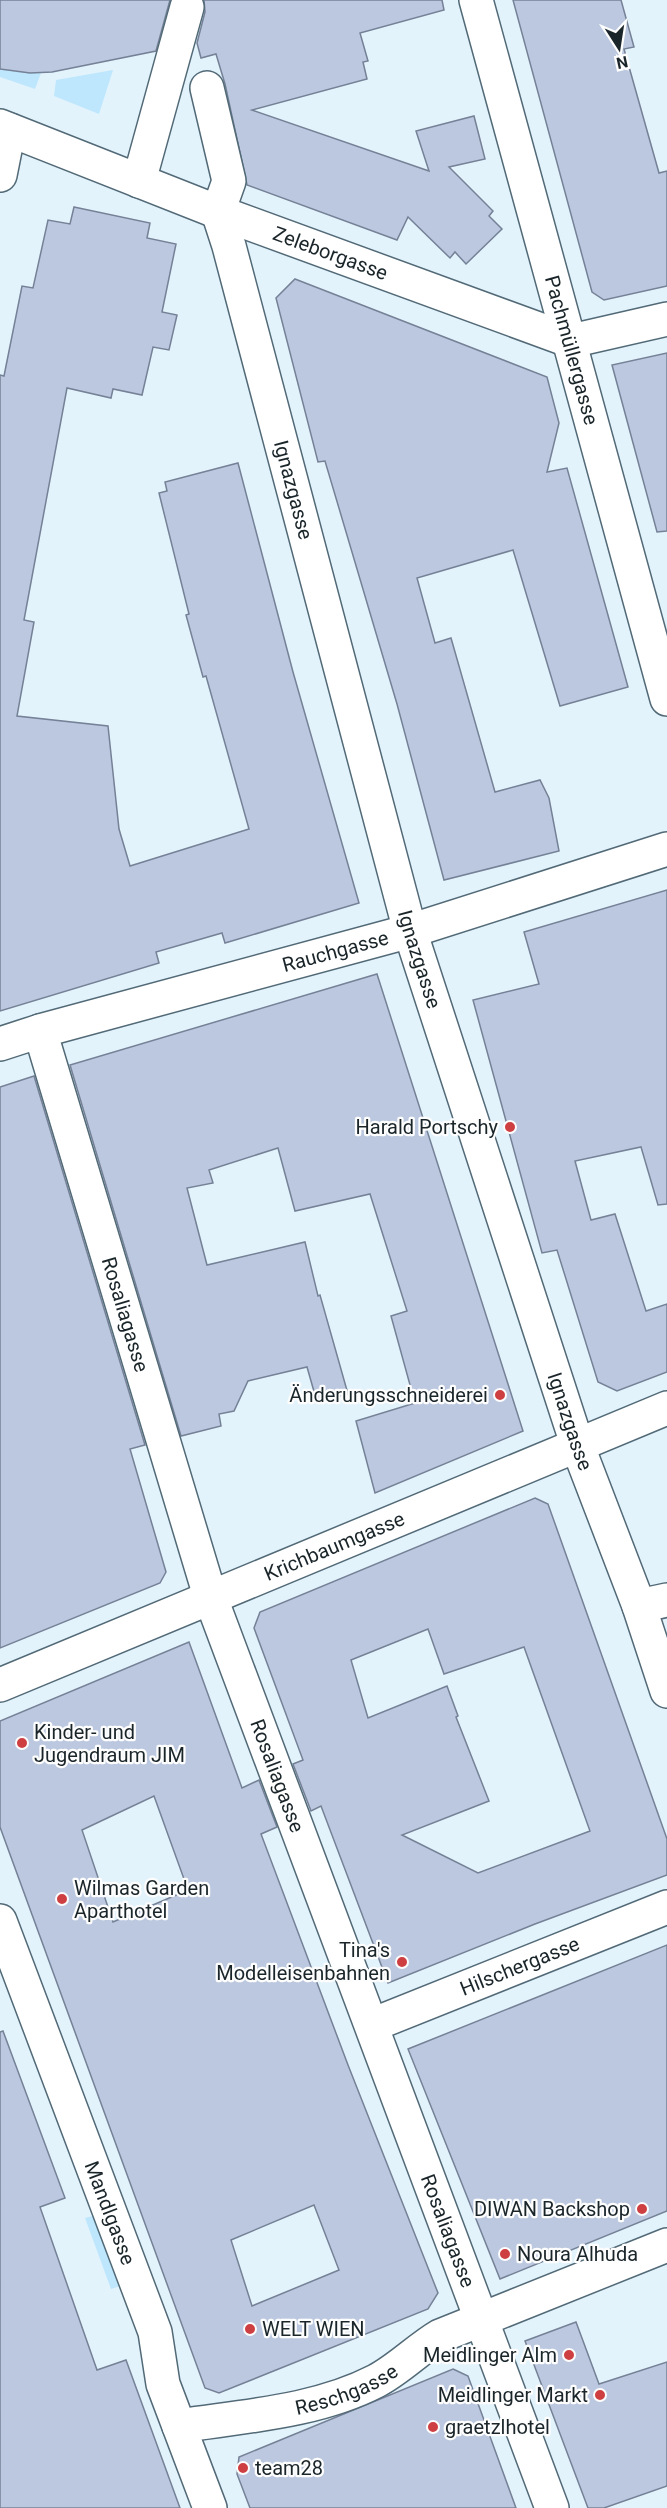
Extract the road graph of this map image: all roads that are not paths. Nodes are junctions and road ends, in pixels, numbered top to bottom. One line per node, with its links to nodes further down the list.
1 (476, 0): 9 (street, Pachmüllergasse)
2 (187, 7): 6 (street)
3 (207, 88): 7 (street)
4 (5, 128): 5 (street); 6 (street, Zeleborgasse)
5 (0, 175)
6 (139, 181): 7 (street, Zeleborgasse)
7 (218, 212): 9 (street, Zeleborgasse); 12 (street, Ignazgasse)
8 (667, 319): 9 (street)
9 (571, 341): 10 (street, Pachmüllergasse)
10 (667, 699)
11 (667, 849): 12 (street, Rauchgasse)
12 (410, 931): 13 (street, Rauchgasse); 16 (street, Ignazgasse)
13 (40, 1031): 14 (street, Rauchgasse); 17 (street, Rosaliagasse)
14 (0, 1044)
15 (667, 1408): 16 (street, Krichbaumgasse)
16 (578, 1447): 17 (street, Krichbaumgasse); 18 (street, Ignazgasse)
17 (210, 1596): 19 (street, Krichbaumgasse); 23 (street, Rosaliagasse)
18 (653, 1603): 20 (street, Ignazgasse)
19 (0, 1684)
20 (667, 1691)
21 (667, 1907): 23 (street, Hilschergasse)
22 (0, 1921): 26 (street, Mandlgasse)
23 (372, 2025): 25 (street, Rosaliagasse)
24 (667, 2245): 25 (street, Reschgasse)
25 (482, 2319): 26 (street, Reschgasse); 28 (street, Rosaliagasse)
26 (178, 2426): 27 (street, Mandlgasse)
27 (210, 2508)
28 (552, 2508)

